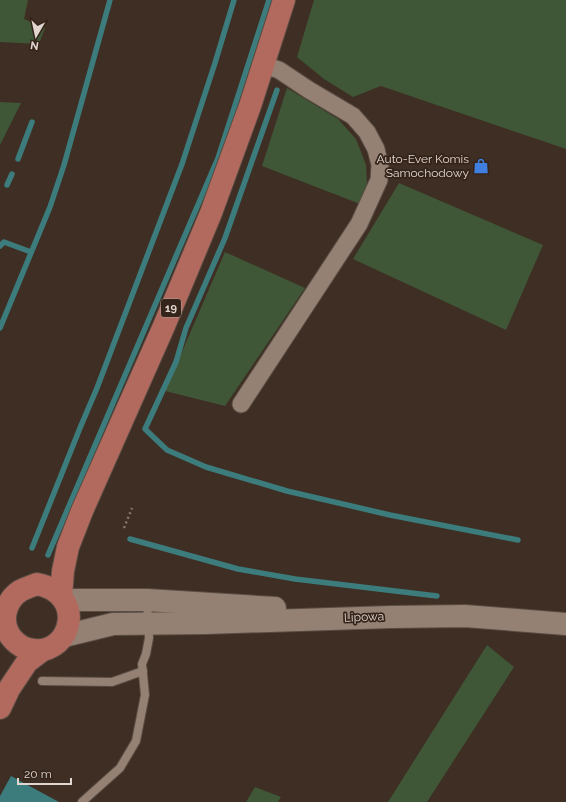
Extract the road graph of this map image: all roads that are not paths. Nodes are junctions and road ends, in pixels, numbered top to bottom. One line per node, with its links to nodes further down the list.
1 (284, 0): 2 (highway, 19)
2 (264, 65): 3 (street); 4 (highway, 19)
3 (241, 404)
4 (68, 546): 5 (highway, 19); 6 (highway, 19)
5 (37, 584): 6 (highway); 7 (highway, 19)
6 (63, 598): 8 (main road, Lipowa); 13 (highway, 19)
7 (7, 600): 12 (highway, 19)
8 (147, 600): 9 (main road, Lipowa); 10 (lane)
9 (390, 617): 10 (main road, Lipowa); 11 (main road)
10 (149, 624): 13 (main road, Lipowa); 15 (lane)
11 (566, 624)
12 (8, 633): 14 (highway); 17 (highway, 19)
13 (64, 636): 14 (highway, Lipowa / 19)
14 (43, 650): 17 (highway, 19)
15 (143, 671): 16 (lane); 18 (lane)
16 (42, 681)
17 (5, 698)
18 (82, 802)

